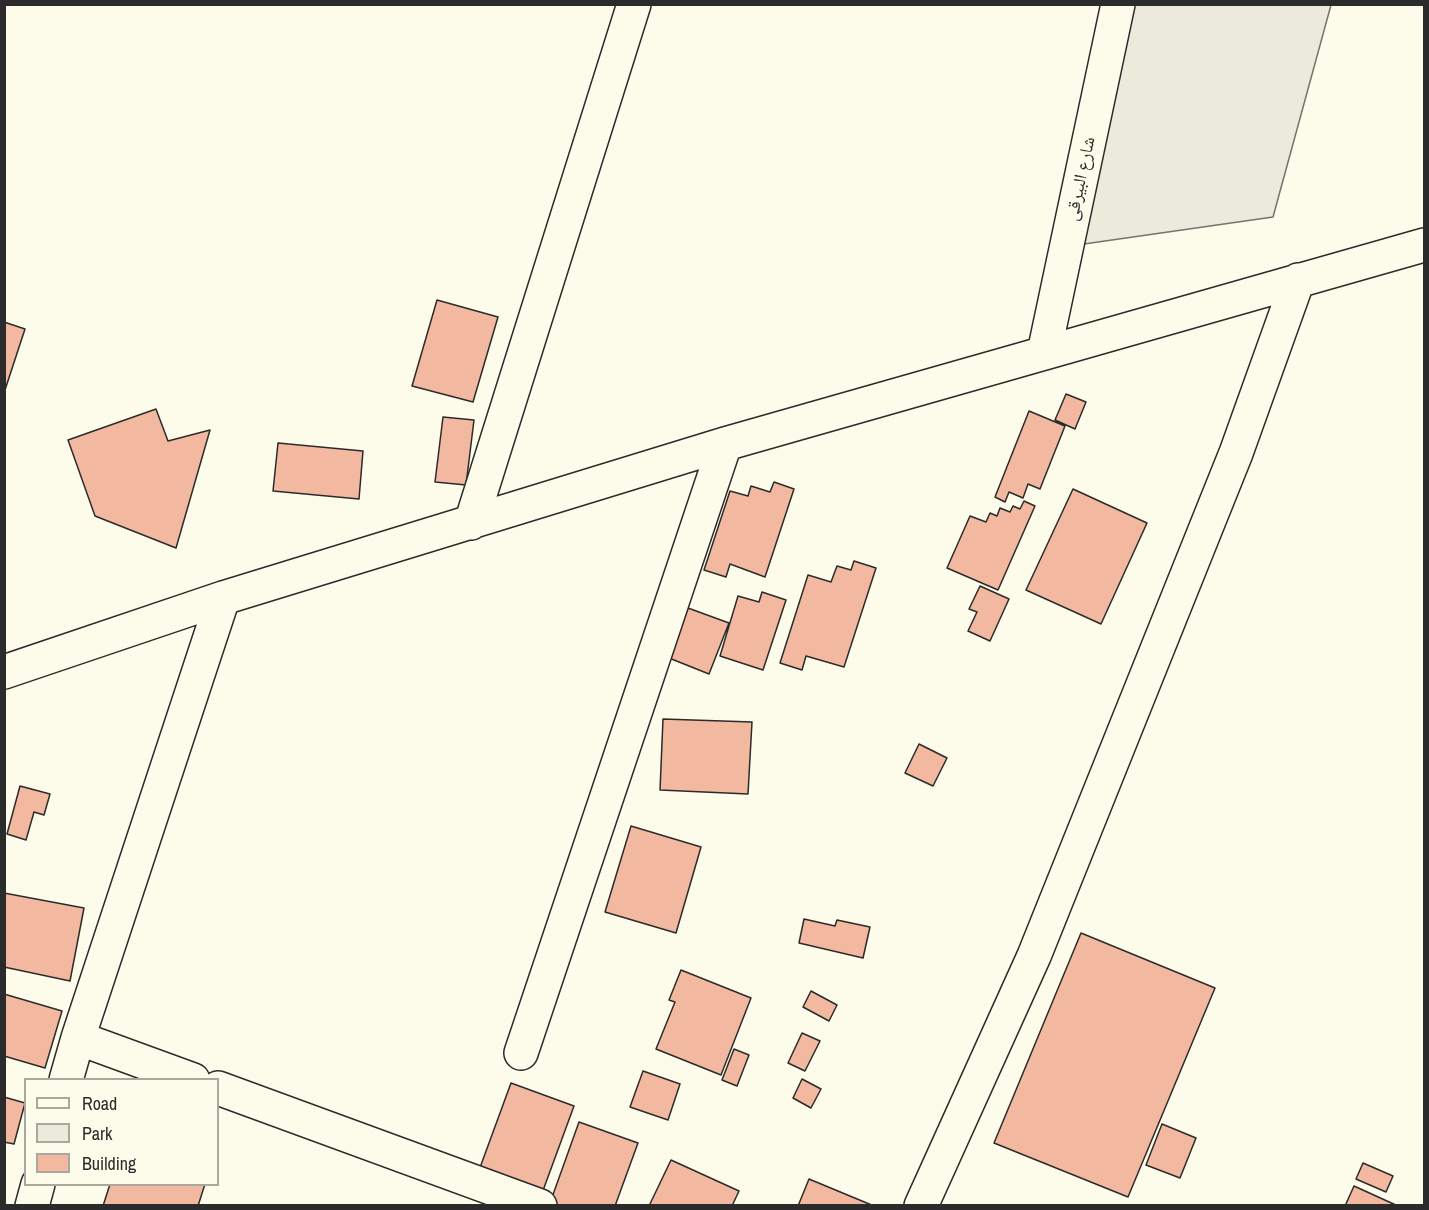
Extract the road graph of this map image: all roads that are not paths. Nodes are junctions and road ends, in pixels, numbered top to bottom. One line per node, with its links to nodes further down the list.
1 (634, 4): 7 (street)
2 (1118, 4): 5 (street, شارع البيرقى)
3 (1425, 245): 4 (street)
4 (1298, 280): 5 (street); 18 (street)
5 (1044, 352): 6 (street)
6 (725, 444): 7 (street); 11 (street)
7 (471, 523): 8 (street)
8 (223, 598): 9 (street); 10 (street)
9 (4, 672)
10 (78, 1038): 12 (street); 13 (street)
11 (521, 1053)
12 (67, 1078)
13 (188, 1078)
14 (219, 1088): 17 (street)
15 (38, 1186): 16 (street)
16 (32, 1206)
17 (540, 1206)
18 (921, 1206)

